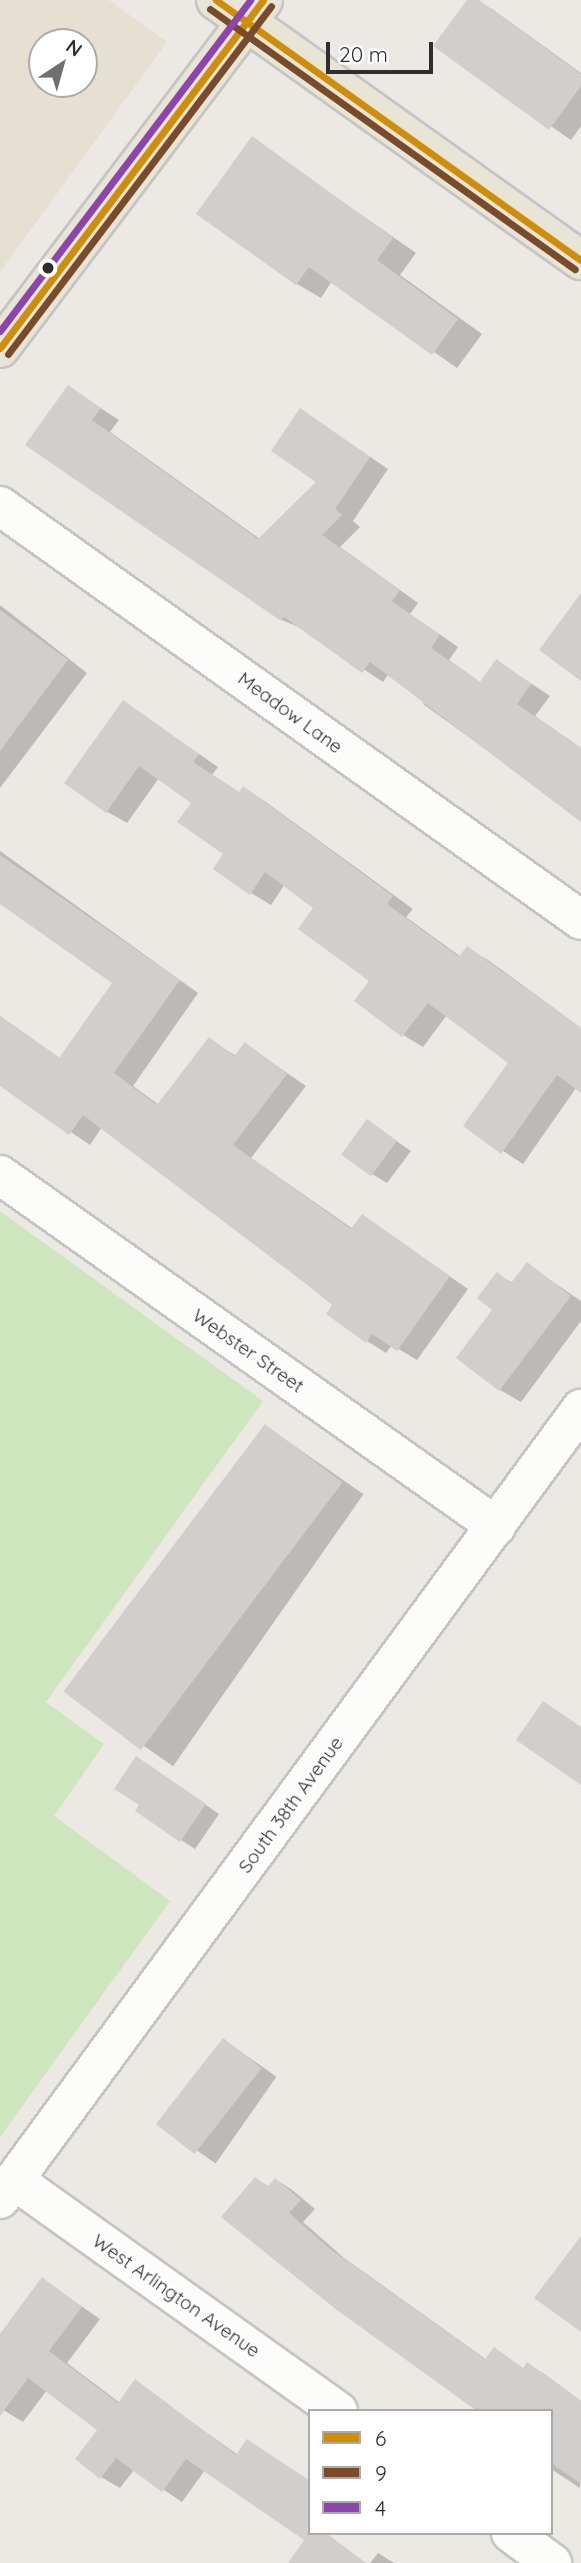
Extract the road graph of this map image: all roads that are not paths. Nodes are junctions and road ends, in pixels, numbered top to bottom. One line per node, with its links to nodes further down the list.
1 (216, 0): 2 (main road)
2 (256, 11): 3 (main road); 4 (main road)
3 (581, 260)
4 (0, 348)
5 (0, 506): 6 (street, Meadow Lane)
6 (581, 920)
7 (0, 1175): 9 (street, Webster Street)
8 (581, 1409): 9 (street, South 38th Avenue)
9 (496, 1526): 10 (street, South 38th Avenue)
10 (7, 2190): 11 (street, West Arlington Avenue)
11 (335, 2409)
12 (514, 2535): 13 (street)
13 (552, 2563)

